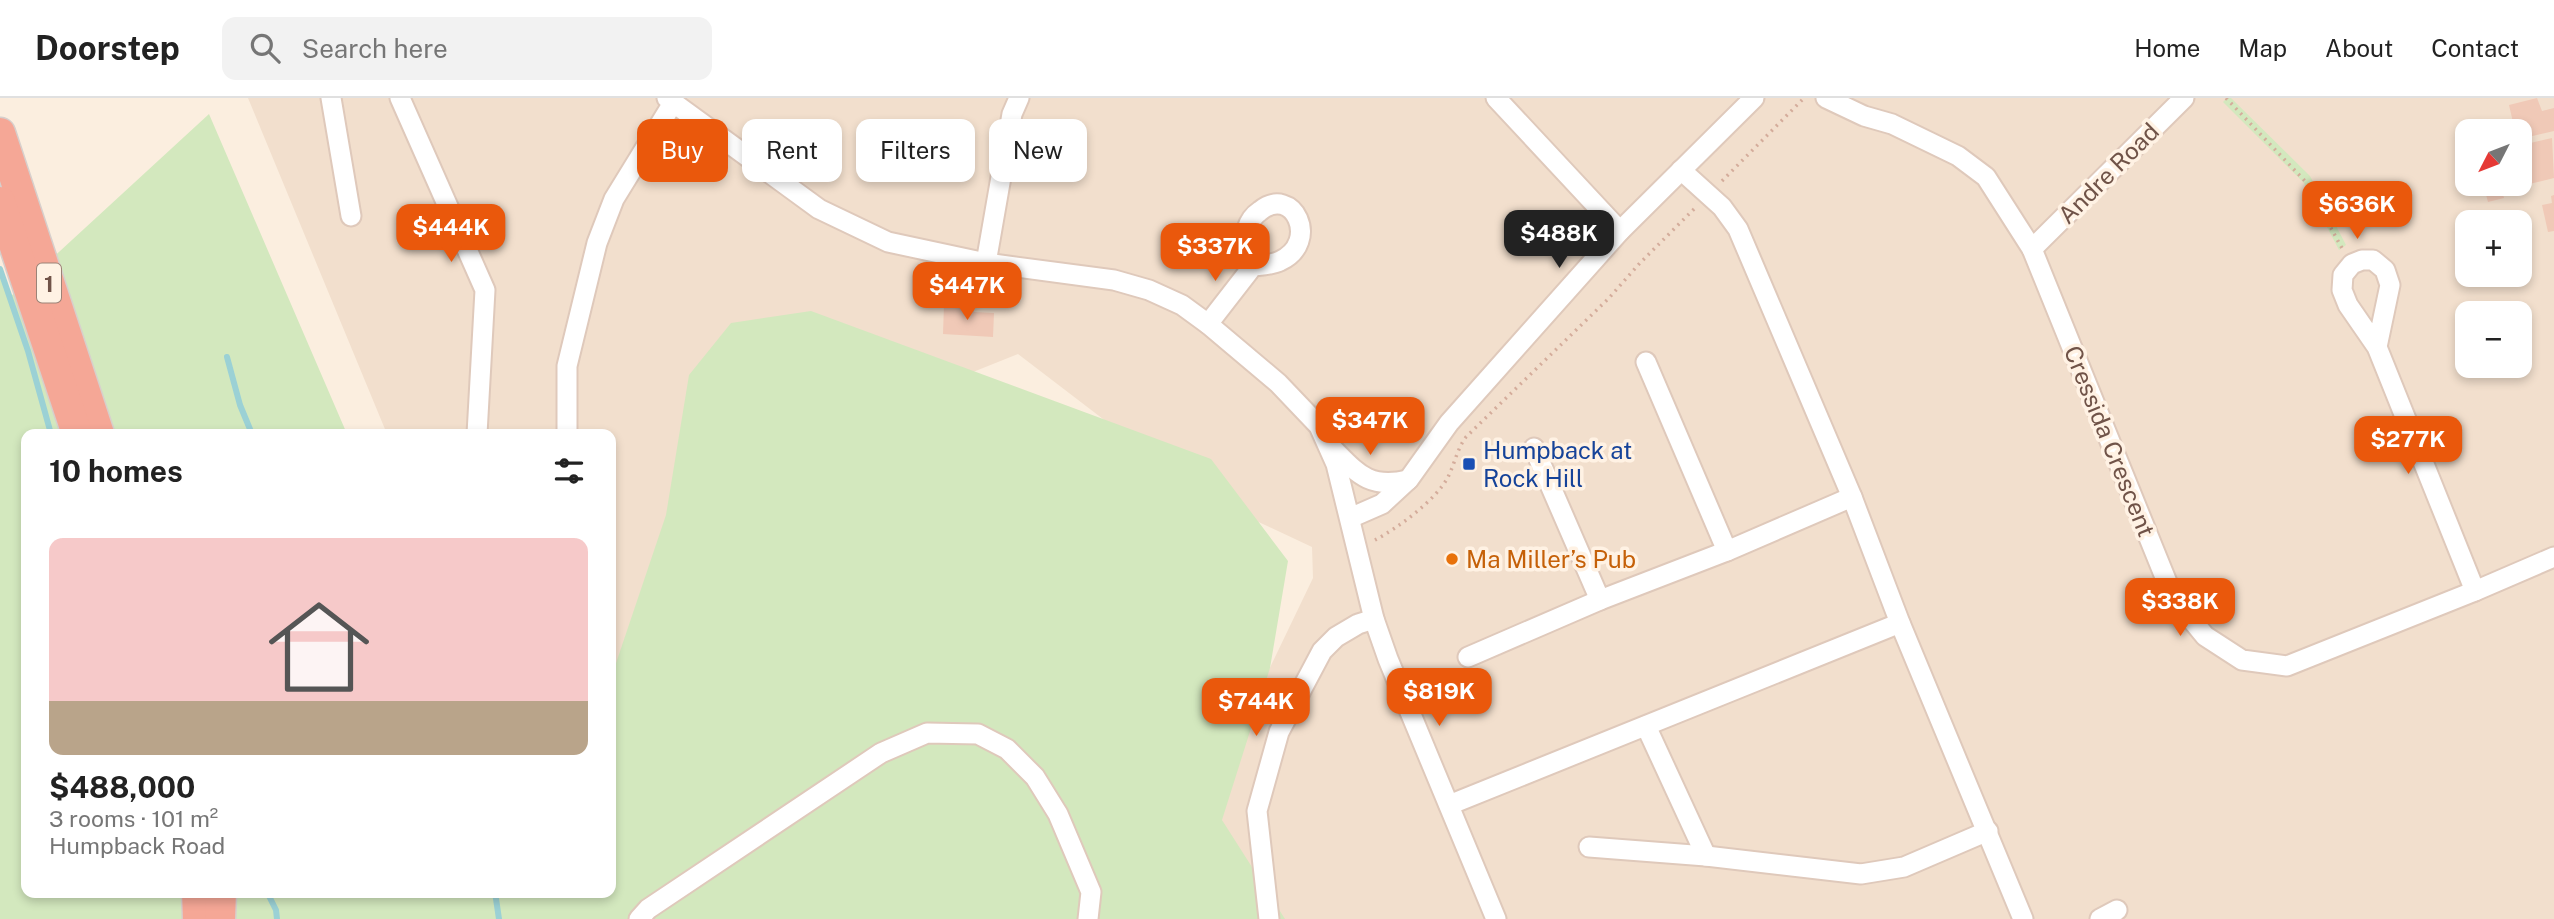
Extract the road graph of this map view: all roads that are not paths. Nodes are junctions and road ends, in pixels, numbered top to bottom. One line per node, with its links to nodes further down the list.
1 (331, 98): 12 (street)
2 (400, 98): 22 (street)
3 (1019, 98): 15 (street)
4 (1496, 98): 13 (street)
5 (1754, 98): 10 (street)
6 (1826, 98): 14 (street, Cressida Crescent)
7 (2184, 98): 14 (street, Andre Road)
8 (680, 103): 15 (street); 23 (street)
9 (0, 133): 21 (highway, 1)
10 (1681, 170): 13 (street); 27 (street)
11 (0, 202): 20 (highway, 1)
12 (351, 216)
13 (1620, 231): 26 (street)
14 (2032, 249): 31 (street, Cressida Crescent)
15 (986, 263): 17 (street)
16 (1253, 267): 17 (street)
17 (1208, 324): 24 (street)
18 (2377, 347): 18 (street); 31 (street)
19 (1646, 362): 29 (street)
20 (75, 429)
21 (97, 429)
22 (477, 429)
23 (567, 429)
24 (1329, 446): 26 (street); 28 (street)
25 (1534, 448): 32 (street)
26 (1409, 479): 28 (street)
27 (1852, 497): 29 (street); 34 (street)
28 (1350, 518): 33 (street)
29 (1727, 551): 32 (street)
30 (2554, 557): 31 (street, Cressida Crescent)
31 (2476, 591)
32 (1600, 600): 35 (street)
33 (1374, 619): 37 (street); 47 (street)
34 (1900, 623): 36 (street); 38 (street)
35 (1468, 657)
36 (1646, 726): 37 (street); 40 (street)
37 (1449, 805): 48 (street)
38 (1988, 831): 40 (street); 49 (street)
39 (1589, 847): 40 (street)
40 (1706, 856)
41 (197, 898): 43 (highway)
42 (221, 898): 44 (highway)
43 (198, 919)
44 (220, 919)
45 (639, 919): 46 (street)
46 (1088, 919)
47 (1269, 919)
48 (1496, 919)
49 (2023, 919)

